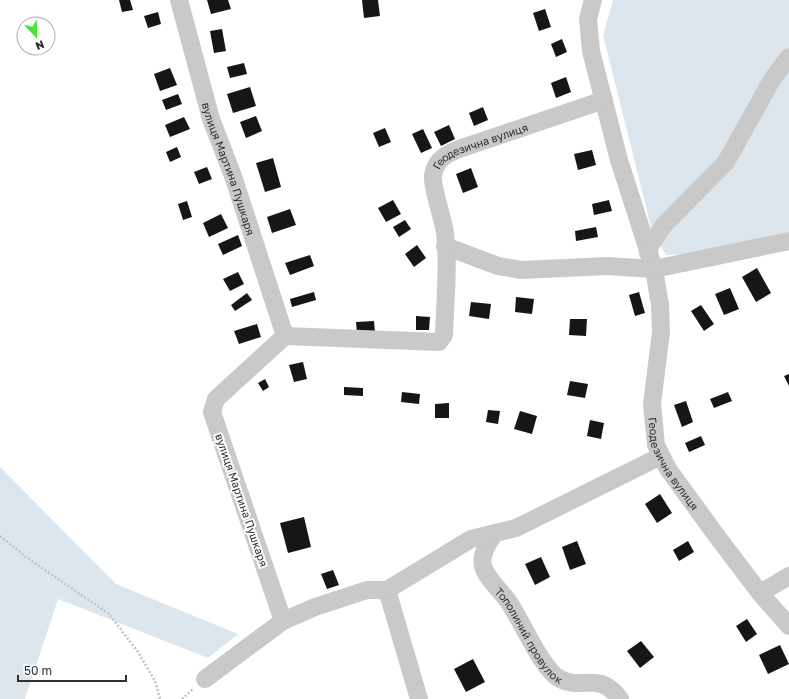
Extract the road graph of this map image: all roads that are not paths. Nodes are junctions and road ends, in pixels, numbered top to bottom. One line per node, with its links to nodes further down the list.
1 (179, 0): 10 (street, вулиця Мартина Пушкаря)
2 (579, 0): 4 (street, Геодезична вулиця)
3 (593, 0): 4 (street, Геодезична вулиця)
4 (588, 19): 6 (street, Геодезична вулиця)
5 (789, 57): 9 (street)
6 (604, 100): 8 (street, Геодезична вулиця); 9 (street, Геодезична вулиця)
7 (789, 241): 9 (street)
8 (445, 246): 9 (street); 10 (street, Геодезична вулиця)
9 (651, 261): 11 (street, Геодезична вулиця)
10 (285, 336): 16 (street, вулиця Мартина Пушкаря)
11 (661, 456): 12 (street); 15 (street, Геодезична вулиця)
12 (495, 533): 14 (street); 20 (street, Тополиний провулок)
13 (789, 576): 15 (street)
14 (387, 590): 16 (street); 19 (street)
15 (760, 593): 17 (street, Геодезична вулиця)
16 (283, 621): 18 (street)
17 (789, 626)
18 (205, 679)
19 (419, 699)
20 (620, 699)

